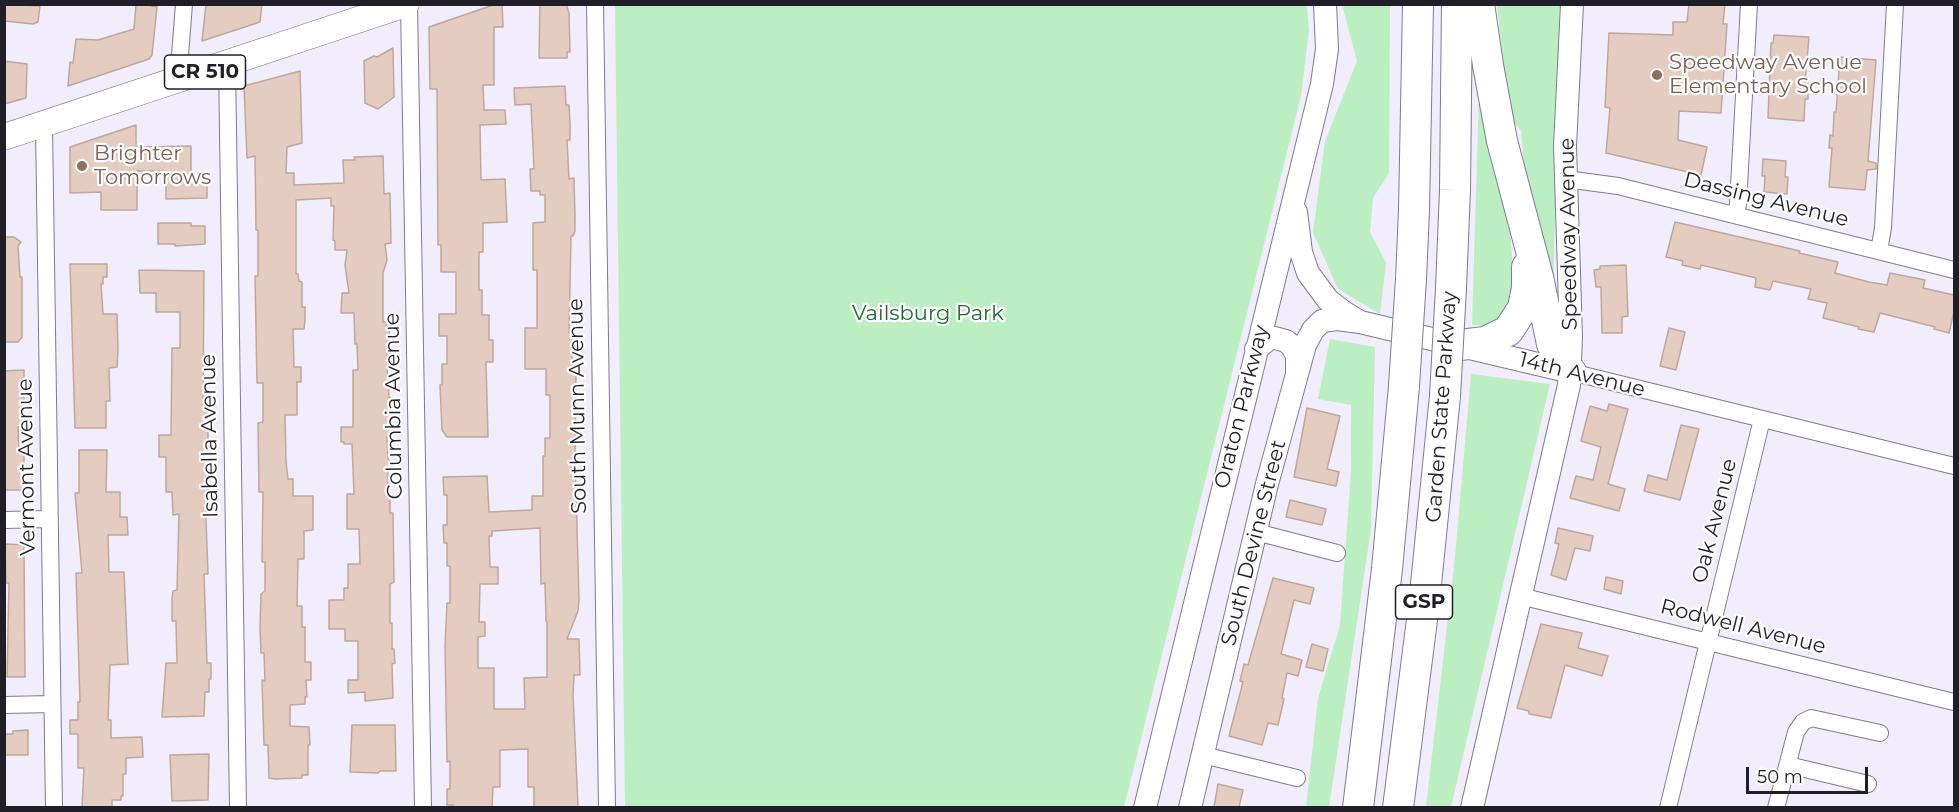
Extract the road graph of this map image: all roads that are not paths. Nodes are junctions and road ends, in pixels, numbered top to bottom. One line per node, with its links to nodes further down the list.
1 (184, 4): 13 (street)
2 (408, 4): 11 (main road, CR 510); 45 (street, Columbia Avenue)
3 (595, 4): 46 (street, South Munn Avenue)
4 (1325, 4): 17 (main road, Oraton Parkway)
5 (1418, 4): 49 (highway, Garden State Parkway / GSP, bridge)
6 (1457, 4): 50 (highway, Garden State Parkway / GSP, bridge)
7 (1479, 4): 19 (highway)
8 (1572, 4): 16 (main road, Speedway Avenue)
9 (1749, 4): 18 (street)
10 (1895, 4): 20 (street)
11 (373, 10): 12 (main road, CR 510)
12 (227, 64): 13 (main road, CR 510); 44 (street, Isabella Avenue)
13 (178, 81): 14 (main road, CR 510)
14 (44, 125): 15 (main road, CR 510); 29 (street, Vermont Avenue)
15 (4, 137)
16 (1566, 179): 18 (street, Dassing Avenue); 26 (main road, Speedway Avenue)
17 (1295, 193): 22 (main road, 14th Avenue); 24 (main road, Oraton Parkway)
18 (1736, 215): 20 (street, Dassing Avenue)
19 (1524, 228): 23 (highway); 26 (highway)
20 (1880, 251): 21 (street, Dassing Avenue)
21 (1954, 270)
22 (1360, 322): 23 (main road, 14th Avenue); 25 (main road, South Devine Street)
23 (1460, 345): 26 (main road, 14th Avenue)
24 (1256, 349): 25 (main road); 47 (main road, Oraton Parkway)
25 (1298, 371): 31 (main road, South Devine Street)
26 (1571, 372): 27 (street, 14th Avenue); 33 (main road, Speedway Avenue)
27 (1762, 419): 28 (street, 14th Avenue); 34 (street, Oak Avenue)
28 (1954, 466)
29 (50, 519): 30 (street); 36 (street, Vermont Avenue)
30 (4, 520)
31 (1256, 532): 32 (street); 39 (main road, South Devine Street)
32 (1337, 553)
33 (1520, 596): 34 (street, Rodwell Avenue); 51 (main road, Speedway Avenue)
34 (1708, 642): 35 (street, Rodwell Avenue); 52 (street, Oak Avenue)
35 (1954, 702)
36 (52, 704): 37 (street); 43 (street, Vermont Avenue)
37 (4, 705)
38 (1880, 733): 40 (street)
39 (1203, 756): 41 (street); 48 (main road, South Devine Street)
40 (1788, 765): 42 (street); 53 (street)
41 (1297, 778)
42 (1868, 784)
43 (54, 807)
44 (238, 807)
45 (423, 807)
46 (606, 807)
47 (1144, 807)
48 (1190, 807)
49 (1358, 807)
50 (1398, 807)
51 (1472, 807)
52 (1668, 807)
53 (1776, 807)

